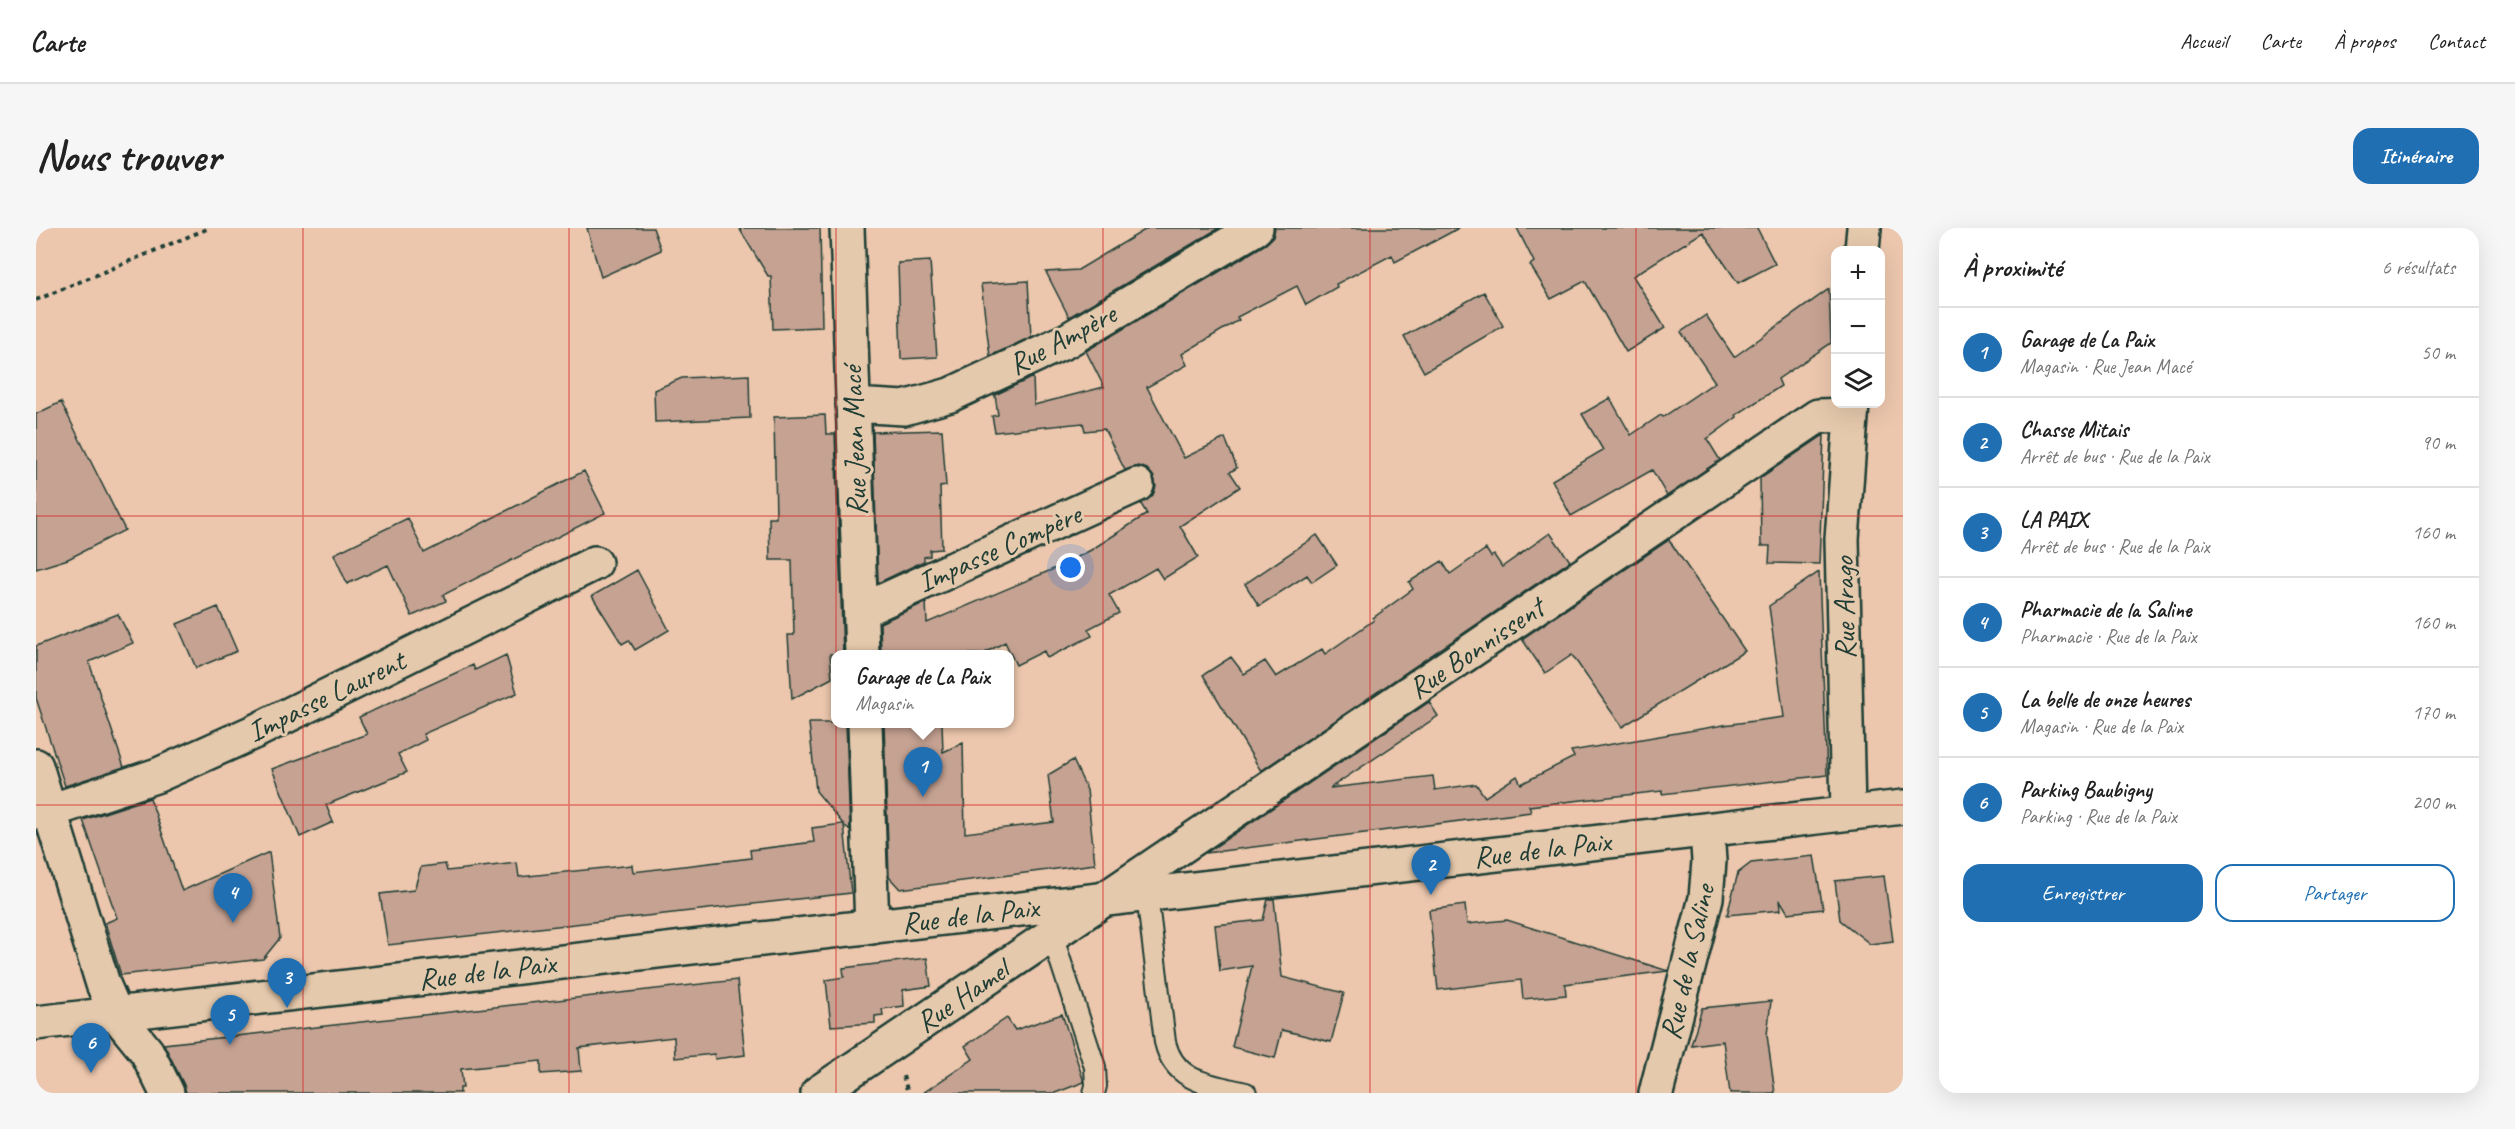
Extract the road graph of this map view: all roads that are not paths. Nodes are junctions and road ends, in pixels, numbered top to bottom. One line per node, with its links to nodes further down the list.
1 (847, 228): 5 (street, Rue Jean Macé)
2 (1256, 228): 5 (street, Rue Ampère)
3 (1864, 228): 4 (street)
4 (1862, 246)
5 (853, 405): 9 (street, Rue Jean Macé)
6 (1851, 409): 15 (street, Rue Arago); 18 (street, Rue Bonnissent)
7 (1137, 485): 9 (street, Impasse Compère)
8 (595, 563): 14 (street, Impasse Laurent)
9 (861, 611): 10 (street, Rue Jean Macé)
10 (862, 650)
11 (865, 728): 19 (street)
12 (36, 766): 14 (street)
13 (1903, 807): 15 (street, Rue de la Paix)
14 (43, 810): 21 (street)
15 (1848, 813): 16 (street, Rue de la Paix)
16 (1707, 830): 17 (street, Rue de la Paix); 27 (street, Rue de la Saline)
17 (1146, 895): 18 (street, Rue de la Paix); 26 (lane)
18 (1107, 899): 19 (street, Rue de la Paix); 20 (street, Rue Hamel)
19 (872, 927): 21 (street, Rue de la Paix)
20 (1052, 935): 24 (street, Rue Hamel); 25 (lane)
21 (116, 1014): 22 (street, Rue de la Paix); 23 (street)
22 (36, 1023)
23 (167, 1093)
24 (818, 1093)
25 (1094, 1093)
26 (1246, 1093)
27 (1656, 1093)

